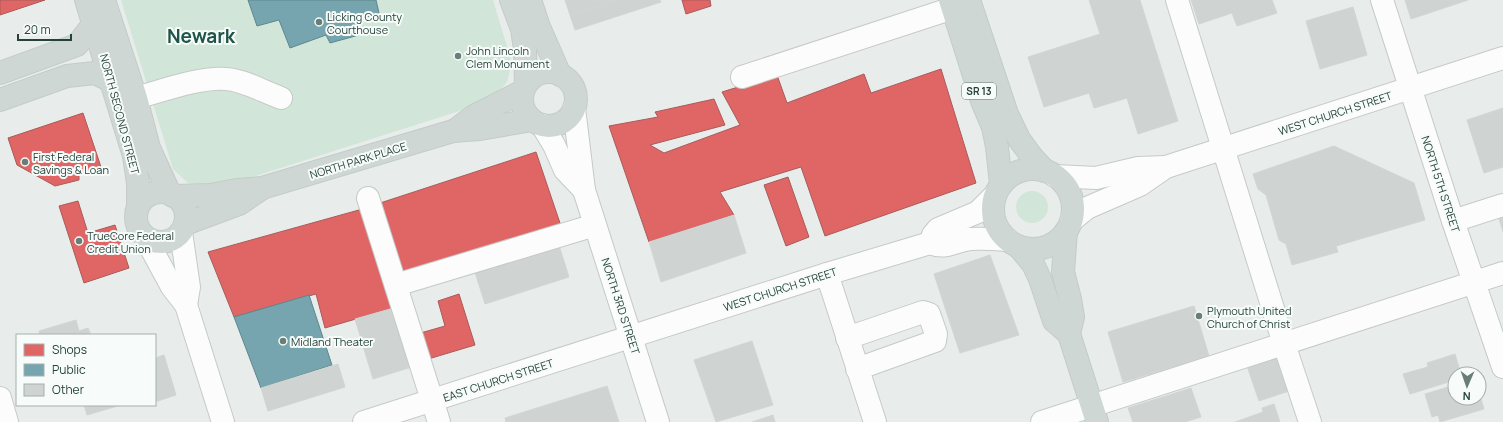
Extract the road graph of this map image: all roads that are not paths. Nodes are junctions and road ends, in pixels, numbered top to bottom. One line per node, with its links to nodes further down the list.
1 (86, 0): 8 (main road, NORTH SECOND STREET)
2 (104, 0): 16 (main road, NORTH SECOND STREET)
3 (512, 0): 14 (main road)
4 (530, 0): 11 (main road)
5 (1177, 0): 22 (street)
6 (1382, 0): 15 (street, NORTH 5TH STREET)
7 (964, 2): 12 (street); 24 (main road, SR 13); 28 (main road, SR 13)
8 (94, 23): 10 (main road); 13 (main road, NORTH SECOND STREET)
9 (1503, 58): 15 (street, WEST CHURCH STREET)
10 (0, 73)
11 (560, 75): 14 (main road); 19 (main road)
12 (742, 77)
13 (112, 81): 18 (main road); 31 (main road, NORTH SECOND STREET)
14 (525, 87): 20 (main road); 21 (main road, NORTH PARK PLACE)
15 (1411, 88): 22 (street, WEST CHURCH STREET); 32 (street, NORTH 5TH STREET)
16 (136, 98): 17 (street); 26 (main road, NORTH SECOND STREET)
17 (281, 98)
18 (0, 100)
19 (574, 108): 20 (main road); 27 (street, NORTH 3RD STREET)
20 (537, 123): 21 (main road, NORTH PARK PLACE); 27 (street, NORTH 3RD STREET)
21 (453, 131): 25 (main road, NORTH PARK PLACE)
22 (1224, 148): 23 (street, WEST CHURCH STREET); 47 (street)
23 (1166, 167): 24 (street, WEST CHURCH STREET); 34 (street, WEST CHURCH STREET)
24 (1050, 173): 28 (main road); 34 (main road)
25 (262, 188): 26 (main road, NORTH PARK PLACE); 35 (main road, NORTH PARK PLACE)
26 (169, 189): 31 (main road); 35 (main road)
27 (584, 190): 33 (street, NORTH 3RD STREET)
28 (998, 190): 37 (street); 38 (main road)
29 (368, 198): 42 (street)
30 (1503, 205): 32 (street)
31 (138, 207): 36 (main road)
32 (1453, 221): 41 (street, NORTH 5TH STREET)
33 (595, 225): 42 (street); 45 (street, NORTH 3RD STREET)
34 (1068, 226): 38 (main road); 44 (main road)
35 (183, 228): 36 (main road); 43 (street)
36 (145, 236): 43 (street)
37 (930, 243): 38 (street, WEST CHURCH STREET); 40 (street, WEST CHURCH STREET)
38 (1013, 244): 44 (main road)
39 (1503, 273): 41 (street)
40 (827, 274): 45 (street, WEST CHURCH STREET); 46 (street)
41 (1474, 282): 47 (street); 48 (street, NORTH 5TH STREET)
42 (396, 285): 51 (street)
43 (186, 305): 54 (street)
44 (1069, 334): 52 (main road)
45 (631, 337): 51 (street, EAST CHURCH STREET); 57 (street, NORTH 3RD STREET)
46 (847, 338): 49 (street); 49 (street)
47 (1284, 344): 52 (street); 60 (street)
48 (1503, 367)
49 (857, 369): 58 (street)
50 (0, 398): 53 (street)
51 (433, 400): 55 (street, EAST CHURCH STREET); 56 (street)
52 (1094, 414): 59 (street)
53 (7, 422)
54 (223, 422)
55 (364, 422)
56 (439, 422)
57 (658, 422)
58 (875, 422)
59 (1042, 422)
60 (1310, 422)

